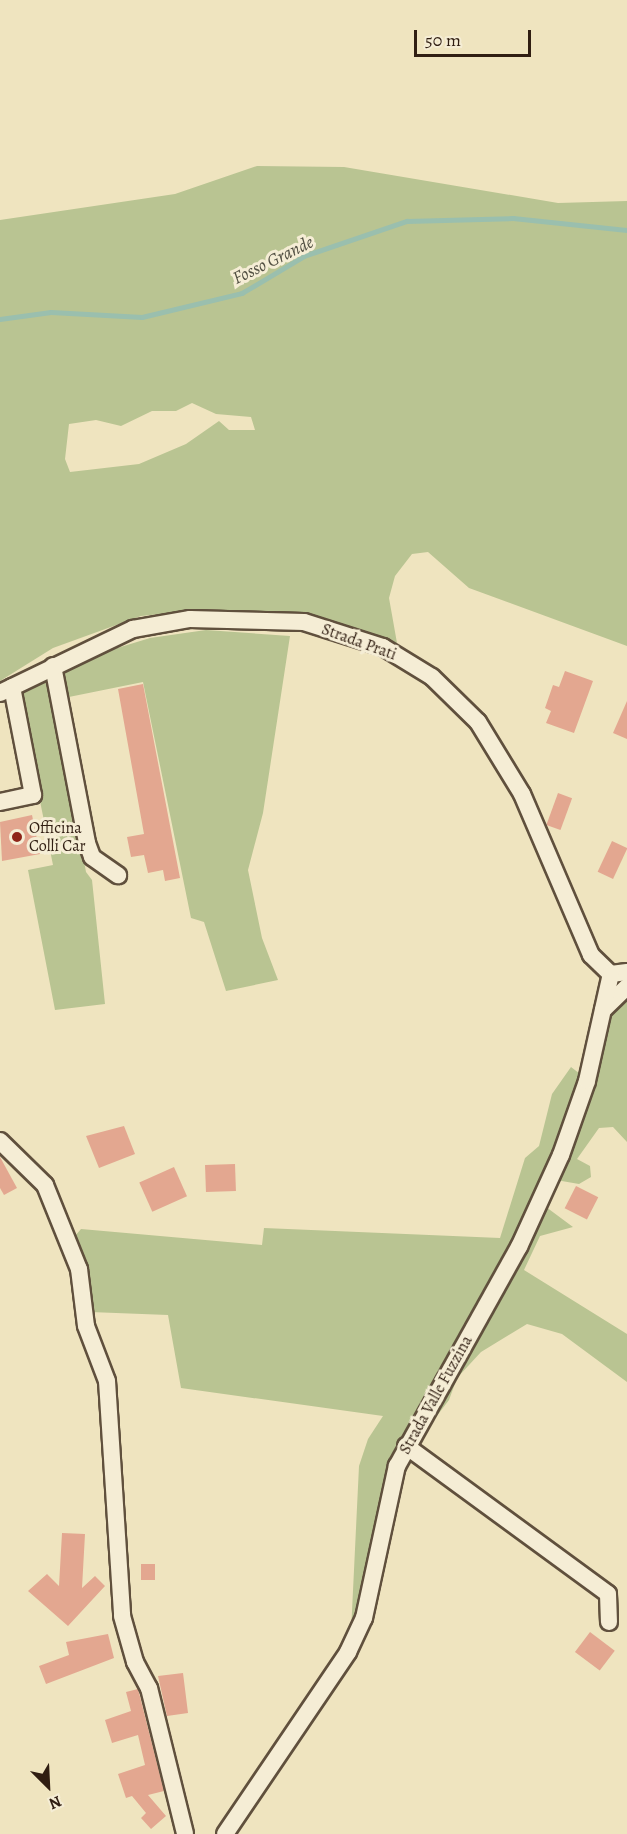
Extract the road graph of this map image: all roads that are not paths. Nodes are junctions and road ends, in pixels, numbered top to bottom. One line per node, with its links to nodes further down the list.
1 (53, 666): 2 (street, Strada Prati); 4 (street); 5 (street, Strada Prati)
2 (6, 690): 3 (street)
3 (0, 802)
4 (117, 875)
5 (586, 945): 6 (street, Strada Prati); 8 (street, Strada Valle Fuzzina)
6 (619, 973): 8 (street, Strada Valle Fuzzina)
7 (627, 987): 8 (street)
8 (603, 1011): 10 (street, Strada Valle Fuzzina)
9 (0, 1142): 12 (street)
10 (406, 1446): 11 (street); 13 (street, Strada Valle Fuzzina)
11 (609, 1622)
12 (185, 1834)
13 (225, 1834)

